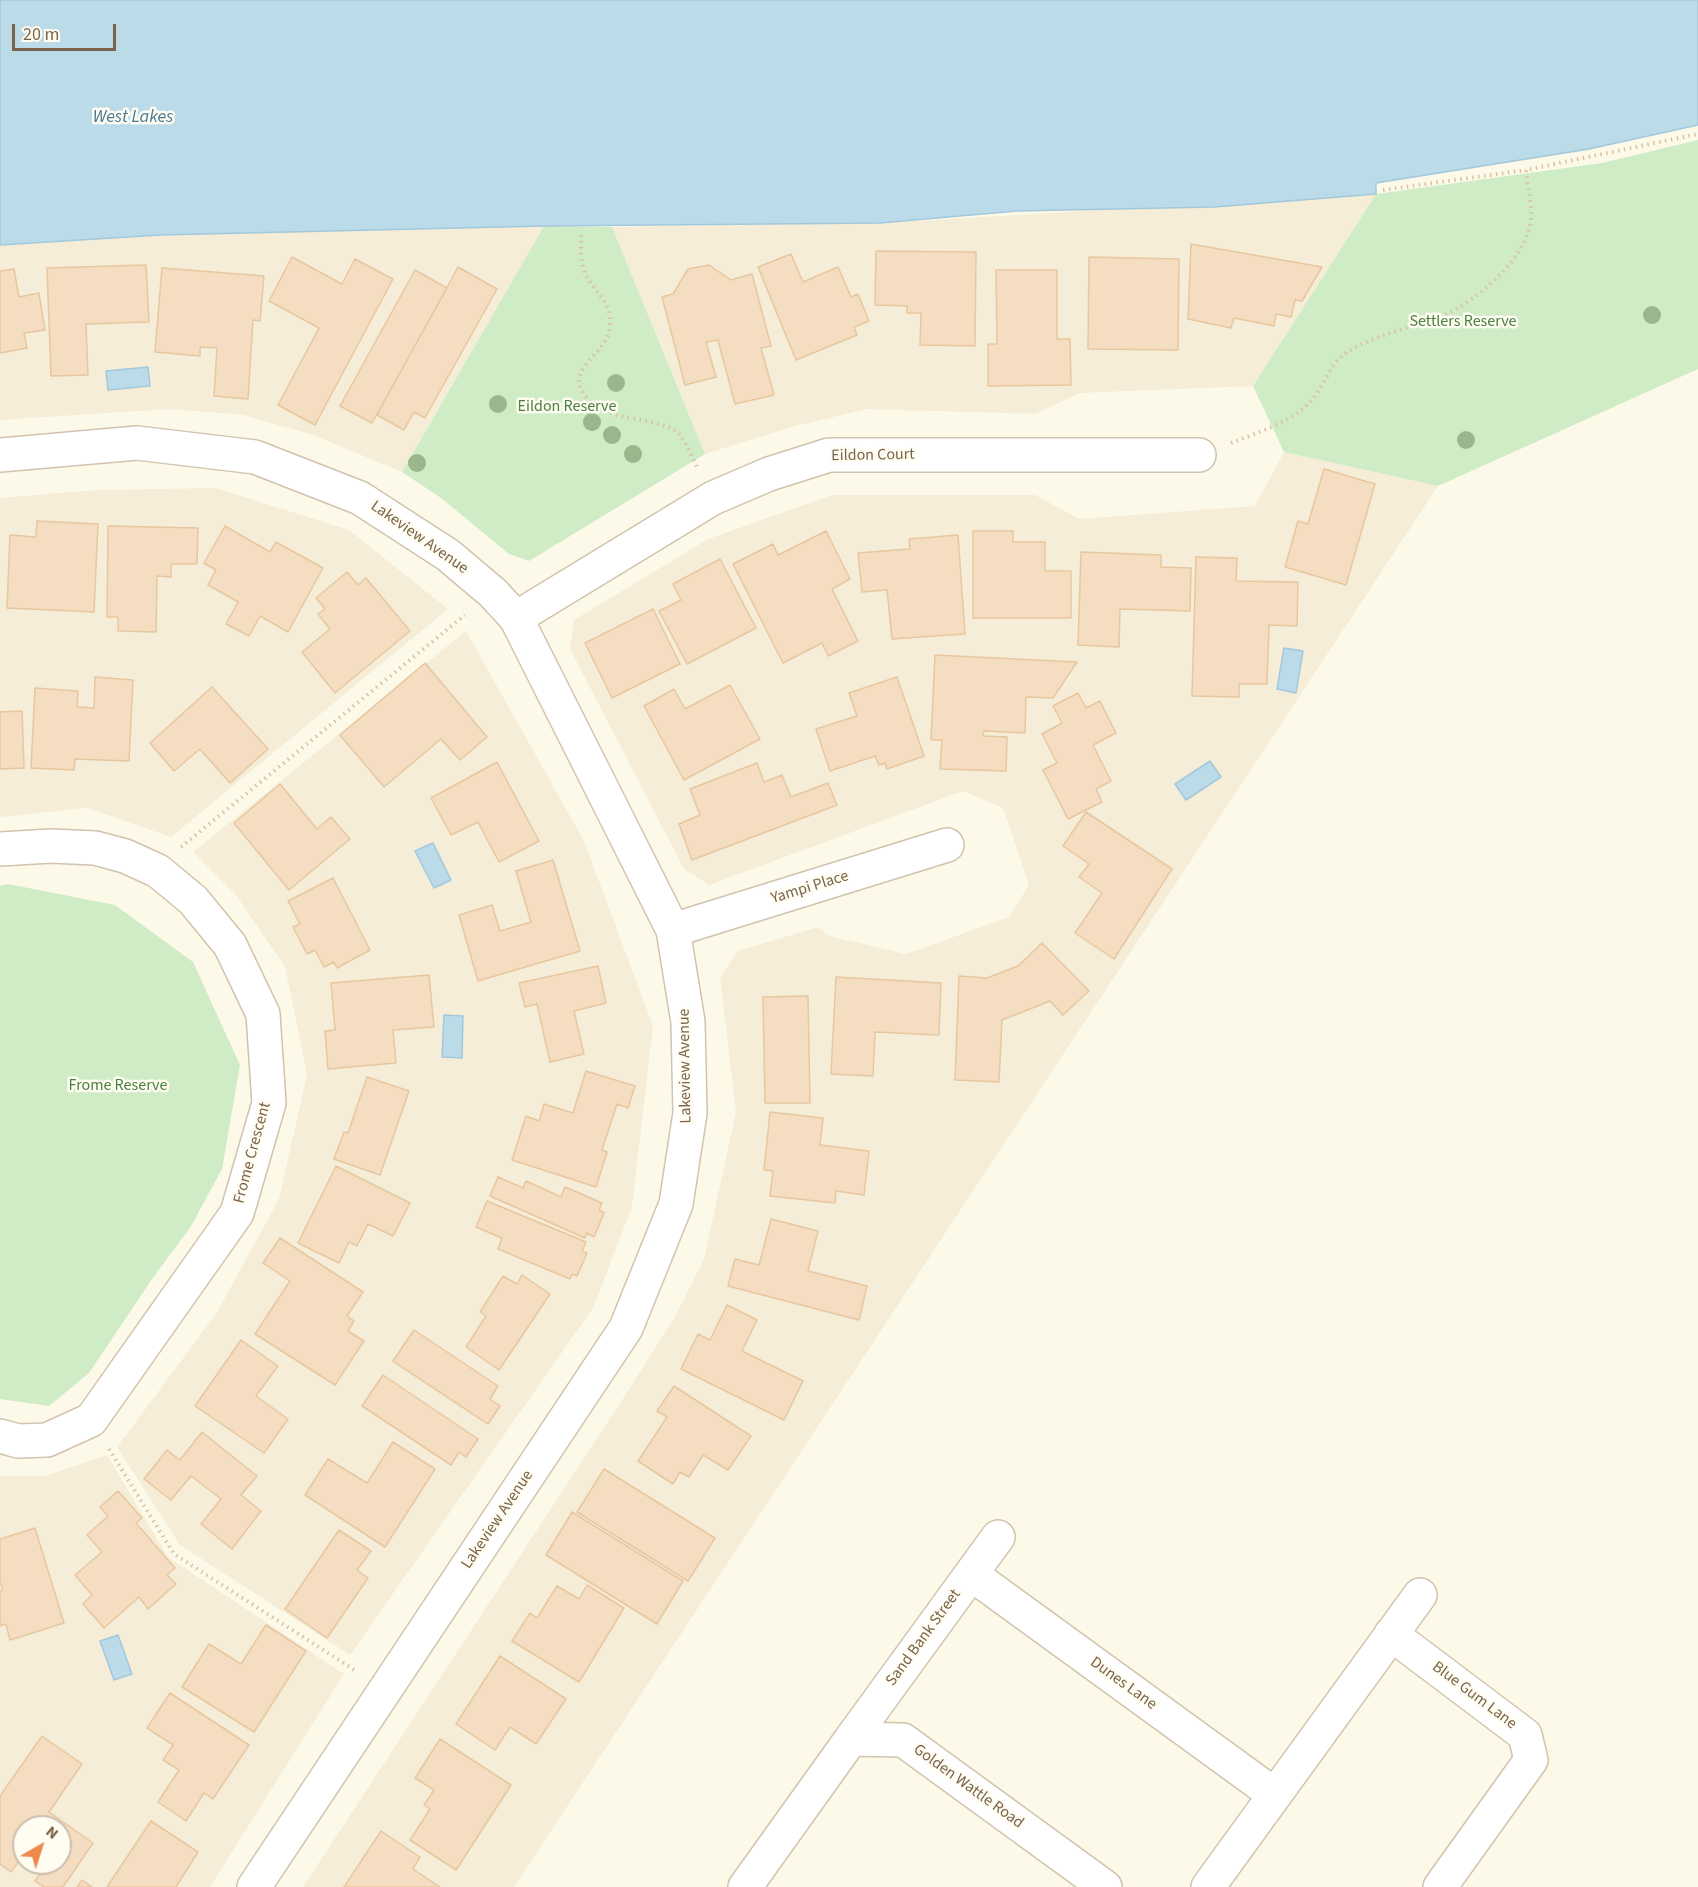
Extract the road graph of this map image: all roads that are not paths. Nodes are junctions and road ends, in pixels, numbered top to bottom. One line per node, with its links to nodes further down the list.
1 (0, 455): 3 (street, Lakeview Avenue)
2 (1199, 455): 3 (street, Eildon Court)
3 (516, 618): 6 (street, Lakeview Avenue)
4 (947, 845): 6 (street, Yampi Place)
5 (0, 849): 7 (street, Frome Crescent)
6 (673, 930): 14 (street, Lakeview Avenue)
7 (0, 1436)
8 (998, 1537): 9 (street, Sand Bank Street)
9 (971, 1574): 12 (street, Sand Bank Street); 13 (street, Dunes Lane)
10 (1420, 1595): 11 (street)
11 (1392, 1634): 13 (street); 18 (street, Blue Gum Lane)
12 (851, 1739): 15 (street); 16 (street, Golden Wattle Road)
13 (1275, 1795): 17 (street)
14 (254, 1887)
15 (745, 1887)
16 (1105, 1887)
17 (1208, 1887)
18 (1440, 1887)

